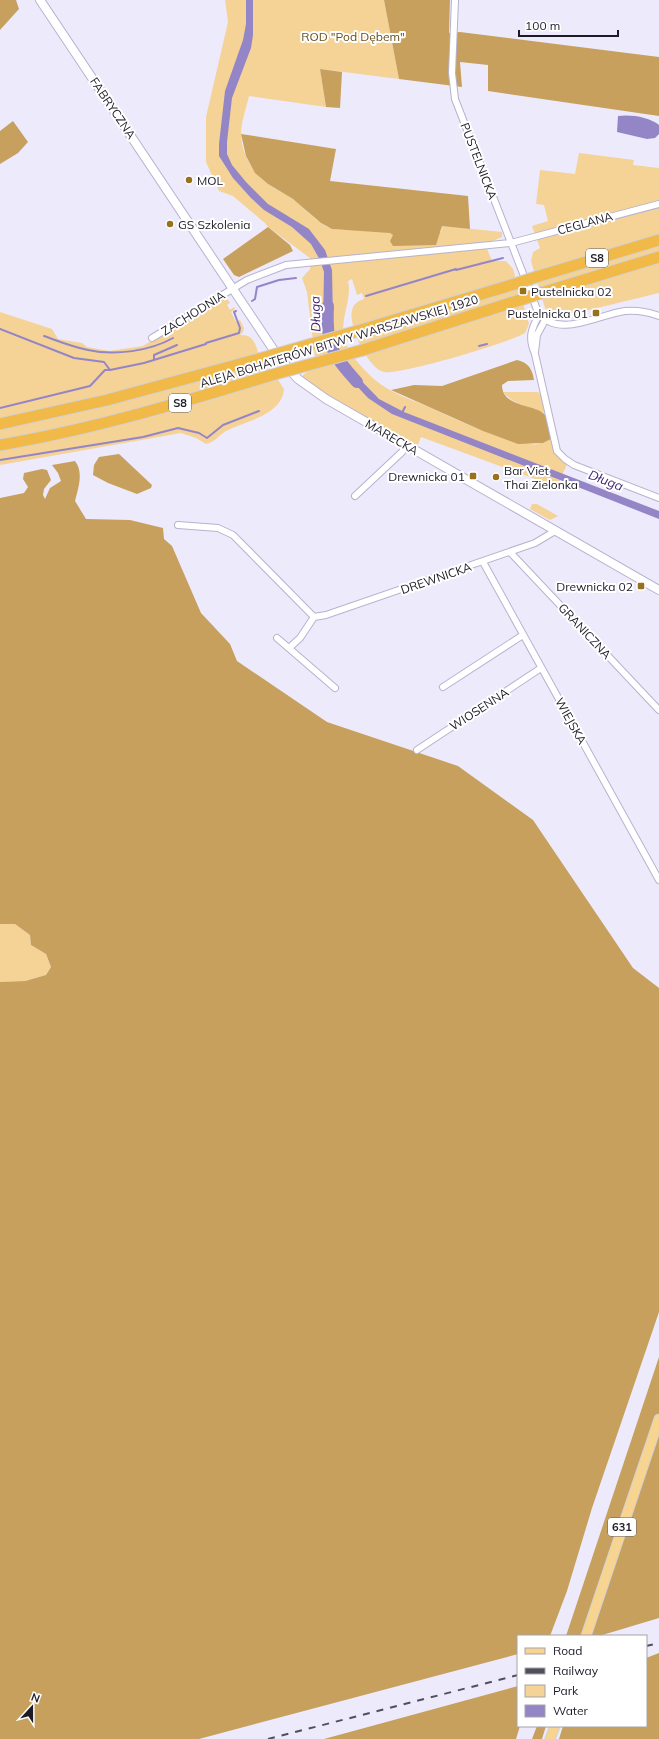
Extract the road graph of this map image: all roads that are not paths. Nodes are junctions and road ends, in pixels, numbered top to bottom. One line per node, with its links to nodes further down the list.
1 (40, 0): 4 (street, FABRYCZNA)
2 (455, 0): 6 (street, PUSTELNICKA)
3 (659, 204): 6 (street, CEGLANA)
4 (185, 217): 9 (street, MARECKA)
5 (659, 240): 15 (highway, ALEJA BOHATERÓW BITWY WARSZAWSKIEJ 1920 / S8, bridge)
6 (511, 242): 8 (street, CEGLANA); 10 (street, PUSTELNICKA)
7 (659, 257): 16 (highway, ALEJA BOHATERÓW BITWY WARSZAWSKIEJ 1920 / S8, bridge)
8 (347, 258): 9 (street, ZACHODNIA)
9 (233, 288): 13 (street, ZACHODNIA); 17 (street, MARECKA)
10 (539, 315): 12 (street, PUSTELNICKA); 14 (street)
11 (659, 316): 12 (street)
12 (545, 320): 14 (street)
13 (152, 338)
14 (535, 354): 19 (street)
15 (0, 424)
16 (0, 445)
17 (406, 445): 18 (street); 21 (street, MARECKA)
18 (355, 496)
19 (659, 498)
20 (178, 525): 25 (street)
21 (555, 531): 22 (street, DREWNICKA); 24 (street, MARECKA)
22 (510, 552): 23 (street, DREWNICKA); 32 (street, GRANICZNA)
23 (483, 562): 25 (street, DREWNICKA); 26 (street, WIEJSKA)
24 (659, 590)
25 (314, 617): 28 (street)
26 (523, 635): 29 (street, WIEJSKA); 31 (street)
27 (277, 638): 28 (street)
28 (289, 648): 30 (street)
29 (541, 668): 33 (street, WIOSENNA); 34 (street, WIEJSKA)
30 (335, 688)
31 (444, 688)
32 (659, 710)
33 (417, 750)
34 (659, 880)
35 (659, 1419): 36 (main road, 631)
36 (586, 1635)
37 (555, 1727): 38 (main road)
38 (550, 1739)

